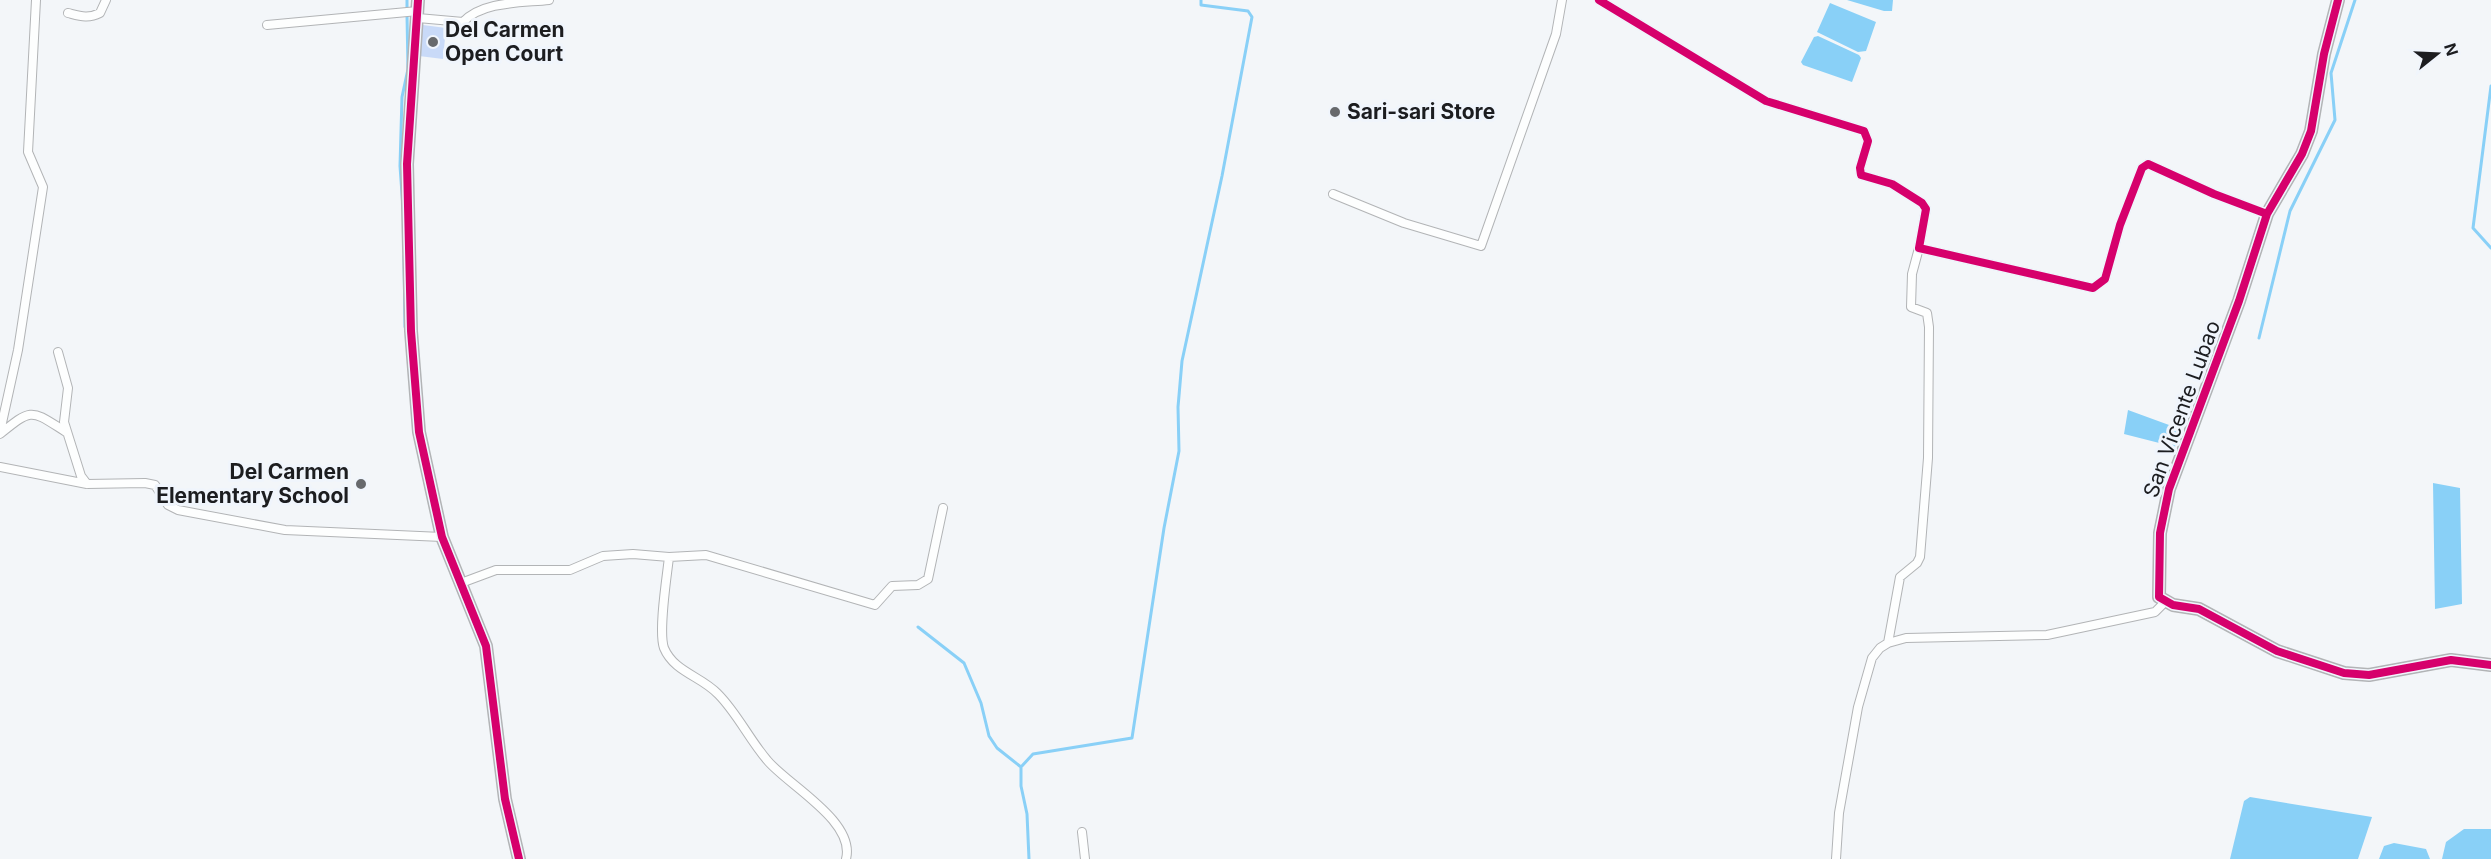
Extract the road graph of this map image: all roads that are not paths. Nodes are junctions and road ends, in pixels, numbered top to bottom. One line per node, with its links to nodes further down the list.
1 (36, 0): 15 (street)
2 (106, 0): 8 (street)
3 (549, 0): 7 (street)
4 (1562, 0): 10 (street)
5 (1599, 0): 12 (street)
6 (2338, 0): 11 (street, San Vicente Lubao)
7 (418, 10): 9 (street); 19 (street)
8 (68, 13)
9 (267, 25)
10 (1333, 194)
11 (2267, 214): 12 (street); 22 (street, San Vicente Lubao)
12 (1919, 248): 23 (street)
13 (58, 352): 14 (street)
14 (66, 432): 15 (street); 17 (street)
15 (0, 433)
16 (0, 467): 17 (street)
17 (87, 484): 19 (street)
18 (943, 507): 20 (street)
19 (442, 537): 21 (street)
20 (669, 557): 21 (street); 27 (street)
21 (461, 583): 26 (street)
22 (2165, 602): 23 (street); 24 (street)
23 (1888, 644): 29 (street)
24 (2491, 665)
25 (1082, 832): 28 (street)
26 (519, 859)
27 (846, 859)
28 (1084, 859)
29 (1836, 859)

